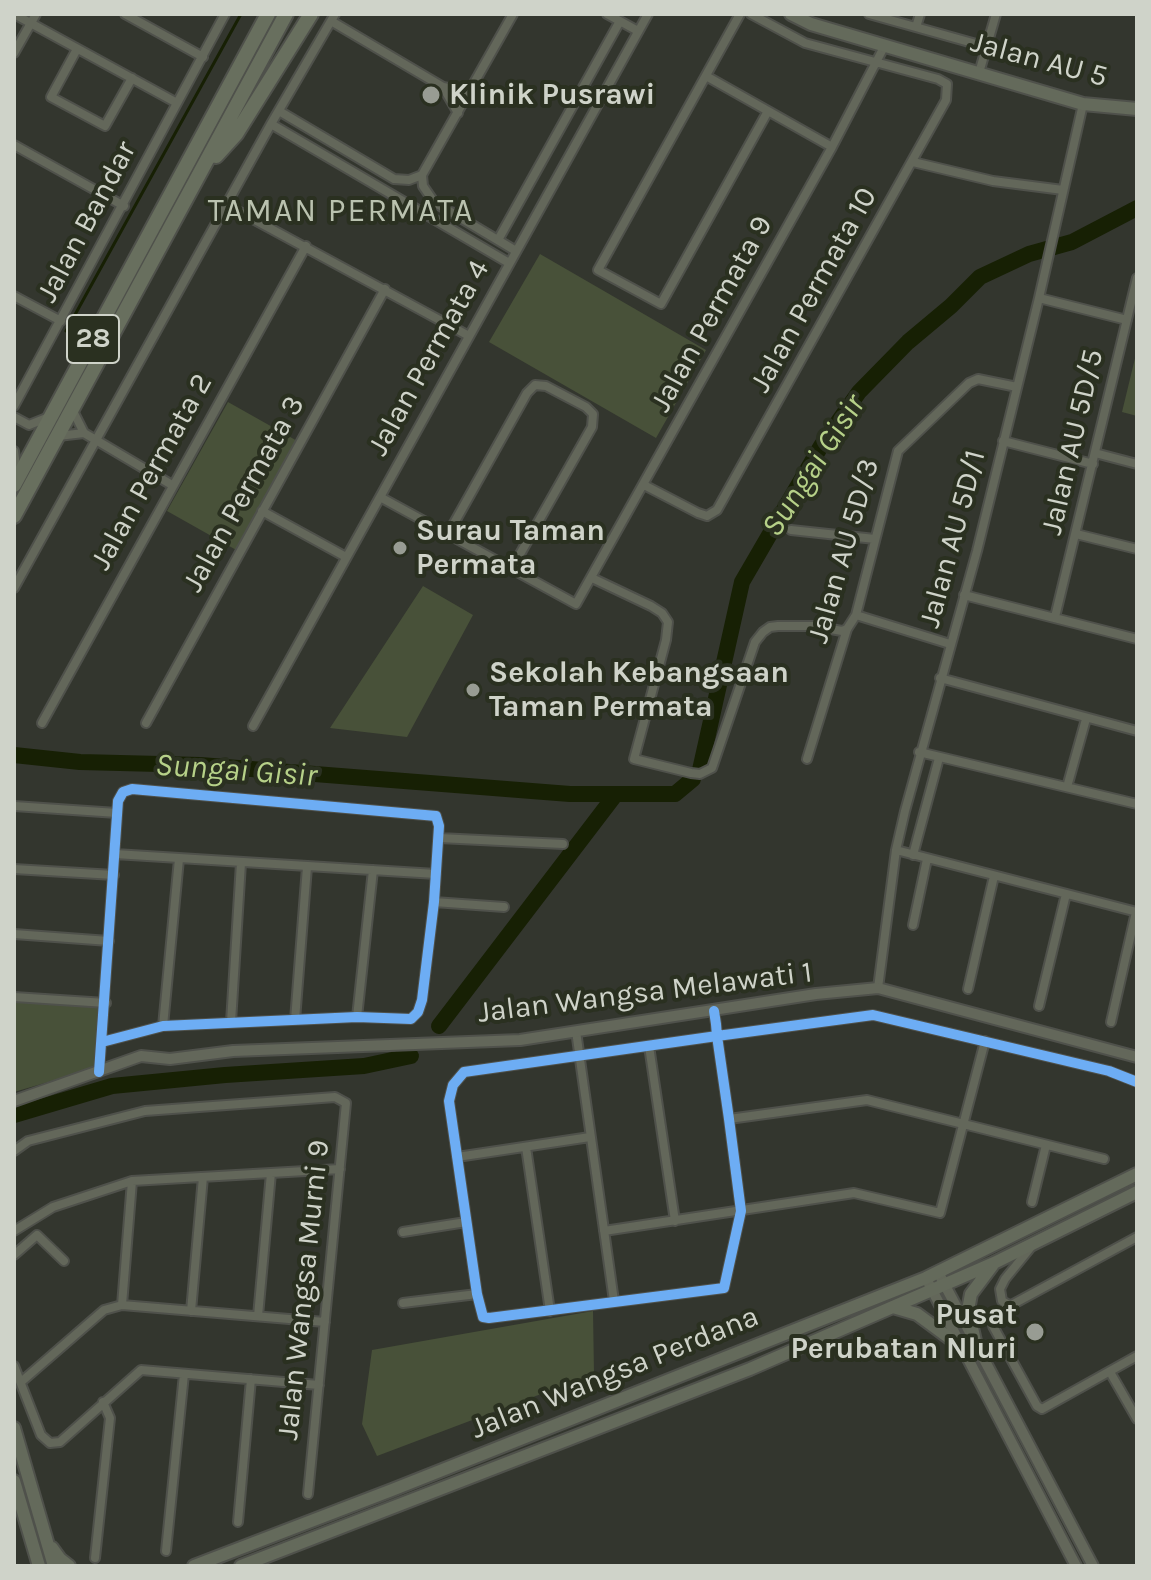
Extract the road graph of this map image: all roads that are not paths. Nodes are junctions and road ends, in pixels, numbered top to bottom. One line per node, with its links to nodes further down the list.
1 (14, 14): 19 (street)
2 (36, 14): 19 (street)
3 (125, 14): 26 (street)
4 (225, 14): 26 (street, Jalan Bandar)
5 (286, 14): 43 (highway, 28)
6 (311, 14): 43 (highway)
7 (513, 14): 32 (street)
8 (607, 14): 18 (street)
9 (648, 14): 21 (street, Jalan Permata 4)
10 (740, 14): 29 (street)
11 (751, 14): 27 (street)
12 (791, 14): 22 (main road, Jalan AU 5)
13 (869, 14): 20 (street)
14 (920, 14): 20 (street)
15 (996, 14): 23 (street)
16 (264, 18): 62 (highway, 28)
17 (333, 18): 31 (street); 36 (street)
18 (620, 21): 21 (street); 48 (street)
19 (31, 23): 24 (street); 25 (street)
20 (916, 27): 23 (street)
21 (638, 31): 50 (street, Jalan Permata 4)
22 (885, 45): 27 (street, Jalan Permata 9); 28 (main road, Jalan AU 5)
23 (987, 47): 28 (street)
24 (77, 49): 30 (street); 30 (street)
25 (14, 53)
26 (203, 57): 33 (street, Jalan Bandar)
27 (876, 63): 40 (street, Jalan Permata 9); 42 (street, Jalan Permata 10)
28 (979, 73): 34 (main road, Jalan AU 5)
29 (706, 76): 37 (street); 37 (street)
30 (132, 78): 33 (street)
31 (443, 87): 32 (street); 38 (street)
32 (470, 92): 38 (street)
33 (177, 103): 47 (street, Jalan Bandar)
34 (1083, 104): 35 (main road, Jalan AU 5); 45 (street, Jalan AU 5D/1)
35 (1137, 109)
36 (279, 111): 39 (street); 44 (street)
37 (768, 111): 40 (street)
38 (458, 113): 44 (street)
39 (271, 124): 46 (street); 51 (street)
40 (832, 147): 74 (street, Jalan Permata 9)
41 (15, 148): 47 (street)
42 (913, 162): 45 (street); 74 (street, Jalan Permata 10)
43 (199, 175): 61 (highway, 28)
44 (422, 175): 48 (street)
45 (1063, 190): 55 (street, Jalan AU 5D/1)
46 (227, 205): 49 (street); 66 (street)
47 (124, 206): 57 (street, Jalan Bandar)
48 (498, 240): 50 (street)
49 (306, 246): 53 (street); 73 (street, Jalan Permata 2)
50 (516, 251): 51 (street, Jalan Permata 4)
51 (509, 263): 58 (street, Jalan Permata 4)
52 (1137, 278): 56 (street, Jalan AU 5D/5)
53 (385, 289): 58 (street); 76 (street, Jalan Permata 3)
54 (14, 296): 57 (street)
55 (1039, 298): 56 (street); 59 (street, Jalan AU 5D/1)
56 (1127, 320): 69 (street, Jalan AU 5D/5)
57 (61, 321): 60 (street, Jalan Bandar)
58 (469, 336): 75 (street, Jalan Permata 4)
59 (1017, 387): 67 (street, Jalan AU 5D/1); 81 (street, Jalan AU 5D/3)
60 (14, 406)
61 (72, 409): 64 (street); 65 (highway, 28)
62 (52, 416): 63 (street); 72 (highway, 28)
63 (14, 417)
64 (84, 433): 65 (street); 66 (street)
65 (58, 436): 77 (highway, 28)
66 (96, 440): 73 (street); 86 (street)
67 (1003, 441): 70 (street); 87 (street, Jalan AU 5D/1)
68 (14, 451): 72 (street)
69 (1095, 453): 70 (street, Jalan AU 5D/5); 71 (street)
70 (1093, 464): 80 (street, Jalan AU 5D/5)
71 (1137, 464)
72 (16, 482)
73 (172, 485): 95 (street, Jalan Permata 2)
74 (644, 485): 85 (street, Jalan Permata 9)
75 (380, 497): 79 (street); 83 (street, Jalan Permata 4)
76 (262, 511): 83 (street); 96 (street, Jalan Permata 3)
77 (14, 516)
78 (791, 530): 81 (street)
79 (448, 534): 84 (street); 84 (street)
80 (1076, 534): 82 (street); 89 (street, Jalan AU 5D/5)
81 (875, 539): 88 (street, Jalan AU 5D/3)
82 (1137, 549)
83 (346, 557): 97 (street, Jalan Permata 4)
84 (511, 570): 85 (street, Jalan Permata 9)
85 (592, 578): 90 (street)
86 (14, 588)
87 (964, 595): 89 (street); 92 (street, Jalan AU 5D/1)
88 (856, 615): 90 (street, Jalan AU 5D/3); 92 (street)
89 (1055, 617): 91 (street)
90 (847, 629): 101 (street, Jalan AU 5D/3)
91 (1137, 639)
92 (950, 644): 93 (street, Jalan AU 5D/1)
93 (940, 678): 94 (street); 99 (street, Jalan AU 5D/1)
94 (1086, 719): 98 (street); 102 (street)
95 (42, 723)
96 (146, 723)
97 (253, 726)
98 (1137, 731)
99 (919, 752): 100 (street); 108 (street, Jalan AU 5D/1)
100 (939, 758): 102 (street); 110 (street)
101 (807, 759)
102 (1067, 787): 103 (street)
103 (1137, 804)
104 (14, 806): 105 (street)
105 (117, 813): 106 (street); 109 (street)
106 (439, 838): 107 (street); 117 (street)
107 (563, 844)
108 (896, 850): 110 (street); 127 (street, Jalan AU 5D/1)
109 (115, 854): 111 (street); 118 (street)
110 (913, 855): 112 (street)
111 (179, 859): 113 (street); 137 (street)
112 (927, 859): 119 (street); 124 (street)
113 (241, 863): 114 (street); 135 (street)
114 (307, 867): 116 (street); 134 (street)
115 (14, 869): 118 (street)
116 (373, 870): 117 (street); 133 (street)
117 (436, 874): 121 (street)
118 (114, 875): 126 (street)
119 (994, 876): 120 (street); 128 (street)
120 (1066, 894): 123 (street); 131 (street)
121 (434, 902): 122 (street); 133 (street)
122 (504, 907)
123 (1136, 912): 136 (street)
124 (913, 925)
125 (14, 934): 126 (street)
126 (109, 941): 130 (street)
127 (878, 988): 132 (street, Jalan Wangsa Melawati 1); 144 (street, Jalan Wangsa Melawati 1)
128 (968, 989)
129 (14, 997): 130 (street)
130 (106, 1003): 141 (street)
131 (1039, 1006)
132 (714, 1011): 138 (street, Jalan Wangsa Melawati 1); 139 (street)
133 (357, 1017): 134 (street)
134 (295, 1020): 135 (street)
135 (231, 1022): 137 (street)
136 (1111, 1022)
137 (163, 1026): 141 (street)
138 (576, 1031): 143 (street); 145 (street, Jalan Wangsa Melawati 1)
139 (717, 1036): 140 (street); 142 (street); 148 (street)
140 (985, 1041): 146 (street); 149 (street)
141 (102, 1042): 145 (street)
142 (649, 1046): 143 (street); 164 (street)
143 (579, 1055): 150 (street); 154 (street)
144 (1137, 1057)
145 (99, 1072): 147 (street, Jalan Wangsa Melawati 1)
146 (1137, 1082)
147 (14, 1101)
148 (729, 1119): 149 (street); 163 (street)
149 (964, 1124): 151 (street); 163 (street)
150 (590, 1137): 152 (street); 168 (street)
151 (1046, 1145): 155 (street); 162 (street)
152 (526, 1147): 154 (street); 185 (street)
153 (14, 1151): 156 (street, Jalan Wangsa Murni 9)
154 (457, 1157): 166 (street)
155 (1104, 1159)
156 (340, 1169): 157 (street); 187 (street, Jalan Wangsa Murni 9)
157 (271, 1173): 159 (street); 186 (street)
158 (1137, 1174): 176 (main road, Jalan Wangsa Perdana)
159 (203, 1177): 160 (street); 184 (street)
160 (132, 1181): 165 (street); 181 (street)
161 (1137, 1192): 172 (main road, Jalan Wangsa Perdana)
162 (1032, 1202)
163 (741, 1211): 164 (street); 179 (street)
164 (675, 1221): 168 (street)
165 (25, 1222): 167 (street); 170 (street)
166 (466, 1222): 169 (street); 178 (street)
167 (14, 1231)
168 (604, 1231): 179 (street)
169 (403, 1232)
170 (37, 1235): 173 (street); 174 (street)
171 (1137, 1237): 182 (street)
172 (1037, 1241): 175 (main road, Jalan Wangsa Perdana); 182 (street)
173 (14, 1255)
174 (64, 1261)
175 (994, 1263): 177 (main road, Jalan Wangsa Perdana); 188 (main road)
176 (932, 1275): 177 (street); 209 (main road, Jalan Wangsa Perdana)
177 (939, 1288): 183 (main road, Jalan Wangsa Perdana); 188 (street); 189 (street)
178 (477, 1294): 180 (street); 185 (street)
179 (614, 1301): 185 (street)
180 (403, 1303)
181 (122, 1305): 184 (street); 195 (street)
182 (1011, 1306): 192 (street)
183 (893, 1307): 189 (main road); 210 (main road, Jalan Wangsa Perdana)
184 (191, 1311): 186 (street)
185 (550, 1311)
186 (258, 1316): 187 (street)
187 (325, 1322): 196 (street, Jalan Wangsa Murni 9)
188 (975, 1341): 212 (street)
189 (963, 1348): 211 (street)
190 (1137, 1356): 192 (street)
191 (14, 1366): 195 (street)
192 (1110, 1372): 198 (street)
193 (184, 1374): 194 (street); 197 (street); 204 (street)
194 (251, 1379): 196 (street); 202 (street)
195 (21, 1382): 197 (street)
196 (319, 1385): 201 (street, Jalan Wangsa Murni 9)
197 (103, 1402): 205 (street)
198 (1137, 1419)
199 (14, 1428): 203 (main road)
200 (14, 1481): 206 (main road)
201 (308, 1494)
202 (238, 1522)
203 (44, 1535): 207 (main road); 208 (main road)
204 (166, 1551)
205 (95, 1558)
206 (39, 1566)
207 (54, 1566)
208 (69, 1566)
209 (194, 1566)
210 (241, 1566)
211 (1076, 1566)
212 (1093, 1566)

